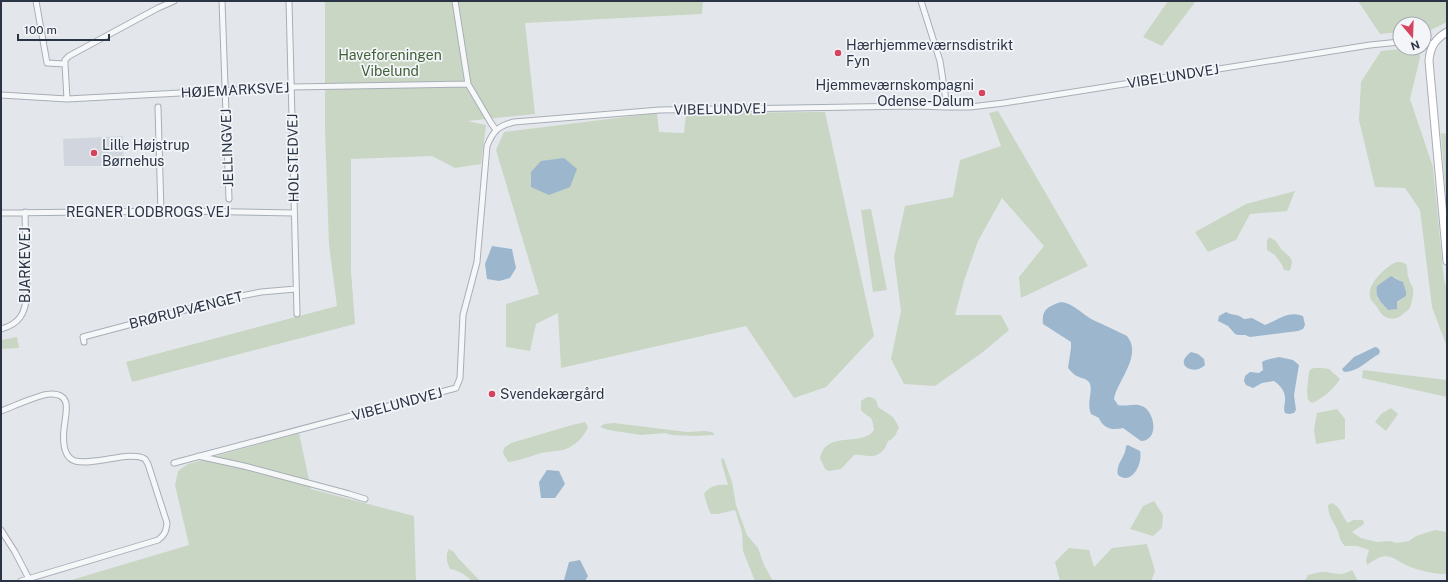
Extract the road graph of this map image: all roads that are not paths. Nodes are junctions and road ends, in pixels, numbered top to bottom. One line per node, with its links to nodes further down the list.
1 (36, 1): 10 (street)
2 (174, 1): 10 (street)
3 (222, 1): 13 (street, JELLINGVEJ)
4 (289, 1): 12 (street, HOLSTEDVEJ)
5 (455, 1): 11 (street)
6 (921, 1): 17 (street)
7 (1447, 32): 9 (street)
8 (1392, 43): 17 (street, VIBELUNDVEJ)
9 (1433, 44): 24 (street)
10 (65, 64): 15 (street)
11 (468, 84): 12 (street, HØJEMARKSVEJ); 18 (street)
12 (292, 87): 13 (street, HØJEMARKSVEJ); 23 (street, HOLSTEDVEJ)
13 (225, 90): 15 (street, HØJEMARKSVEJ); 19 (street, JELLINGVEJ)
14 (1, 95): 15 (street, HØJEMARKSVEJ)
15 (67, 99)
16 (158, 107): 21 (street)
17 (947, 107): 18 (street, VIBELUNDVEJ)
18 (496, 130): 30 (street, VIBELUNDVEJ)
19 (229, 199)
20 (25, 212): 21 (street, REGNER LODBROGS VEJ); 22 (street, REGNER LODBROGS VEJ); 27 (street, BJARKEVEJ)
21 (161, 212): 23 (street, REGNER LODBROGS VEJ)
22 (1, 213)
23 (294, 213): 25 (street, HOLSTEDVEJ)
24 (1447, 261)
25 (296, 289): 26 (street, HOLSTEDVEJ); 28 (street, BRØRUPVÆNGET)
26 (297, 314)
27 (1, 329)
28 (84, 342)
29 (1, 411): 34 (street)
30 (198, 456): 31 (street, VIBELUNDVEJ); 32 (street, VIBELUNDVEJ)
31 (174, 463)
32 (365, 499)
33 (1, 530): 34 (street)
34 (29, 579): 35 (street)
35 (21, 581)

